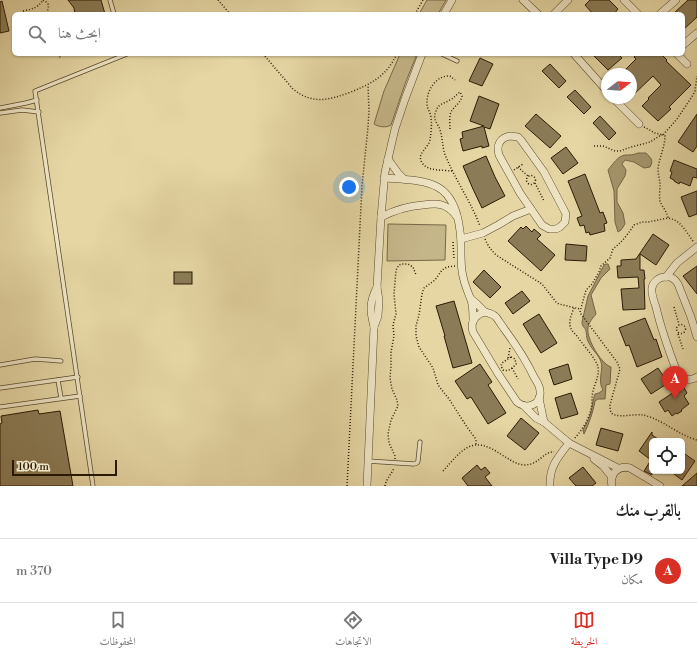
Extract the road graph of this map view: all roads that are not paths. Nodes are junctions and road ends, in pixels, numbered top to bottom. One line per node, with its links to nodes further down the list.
1 (110, 0): 7 (lane)
2 (452, 0): 8 (street)
3 (523, 0): 9 (street)
4 (568, 0): 10 (street)
5 (624, 0): 11 (street)
6 (676, 0): 12 (street)
7 (113, 12)
8 (445, 12)
9 (536, 12)
10 (556, 12)
11 (636, 12)
12 (662, 12)
13 (697, 33): 14 (street)
14 (685, 43)
15 (122, 56): 23 (lane)
16 (421, 56): 29 (street)
17 (446, 56): 20 (lane)
18 (576, 56): 22 (street)
19 (679, 56): 21 (street)
20 (457, 61)
21 (687, 64)
22 (601, 84)
23 (37, 100): 25 (lane); 26 (lane)
24 (620, 104): 28 (street)
25 (0, 108)
26 (39, 112): 27 (lane); 48 (lane)
27 (0, 113)
28 (639, 124)
29 (388, 159): 30 (street); 31 (street)
30 (384, 178): 31 (street); 37 (street)
31 (404, 179): 32 (street)
32 (447, 194): 34 (street); 38 (street)
33 (524, 198): 35 (street); 35 (street); 36 (street)
34 (441, 205): 37 (street); 38 (street)
35 (531, 209): 36 (street)
36 (513, 216): 39 (street)
37 (381, 217): 61 (street)
38 (459, 220): 39 (street)
39 (461, 240): 42 (street)
40 (697, 247): 41 (street)
41 (666, 277): 45 (street); 49 (street)
42 (471, 299): 43 (street); 44 (street)
43 (485, 312): 44 (street); 54 (street)
44 (473, 321): 55 (street)
45 (697, 337)
46 (61, 361): 47 (lane)
47 (0, 366)
48 (78, 377): 50 (lane); 52 (lane)
49 (697, 377)
50 (58, 380): 51 (lane); 53 (lane)
51 (0, 388)
52 (80, 396): 53 (lane); 64 (lane)
53 (61, 398): 56 (lane)
54 (540, 398): 55 (street); 57 (street)
55 (524, 406): 57 (street)
56 (0, 407)
57 (544, 422): 59 (street)
58 (420, 442): 61 (lane)
59 (569, 443): 60 (street); 66 (street)
60 (587, 452): 62 (street); 63 (street)
61 (368, 461): 65 (street)
62 (618, 468): 63 (street); 68 (street)
63 (612, 477): 67 (street)
64 (93, 486)
65 (367, 486)
66 (550, 486)
67 (612, 486)
68 (660, 486)

